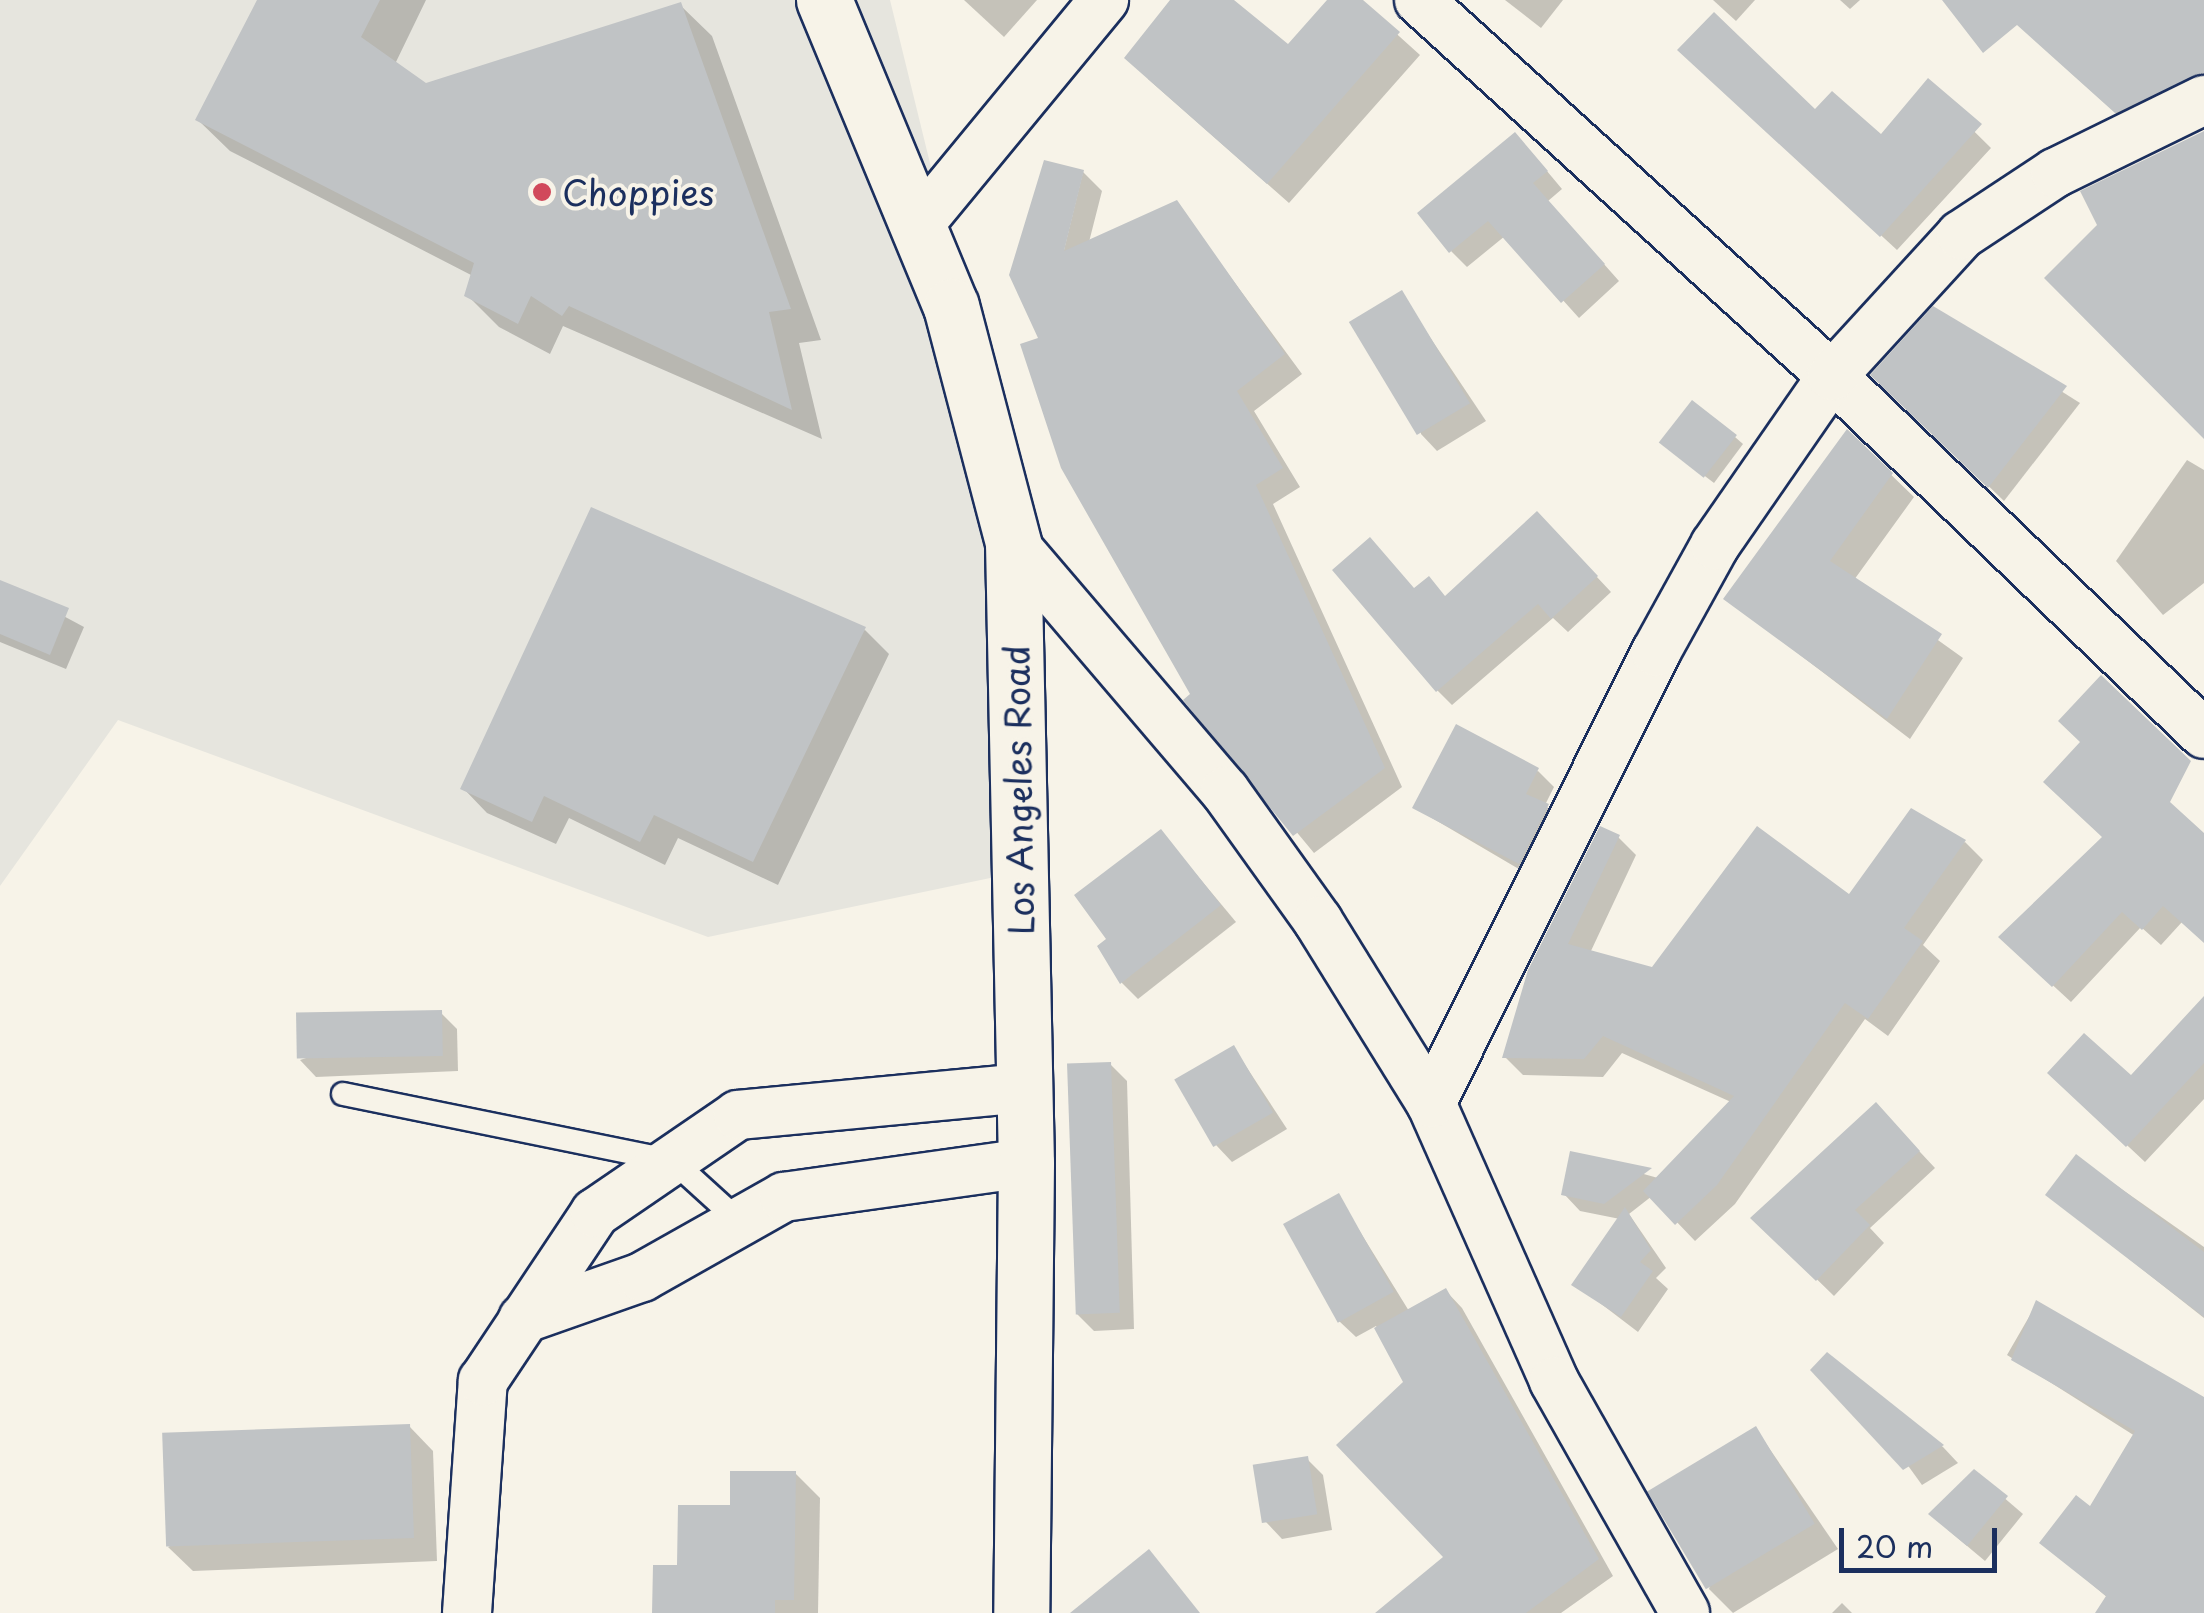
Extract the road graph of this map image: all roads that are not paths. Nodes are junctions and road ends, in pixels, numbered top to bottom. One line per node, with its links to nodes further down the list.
1 (824, 0): 5 (main road, Los Angeles Road)
2 (1104, 0): 5 (street)
3 (1419, 0): 6 (street)
4 (2204, 100): 6 (street)
5 (920, 222): 7 (main road, Los Angeles Road)
6 (1832, 376): 8 (street); 11 (street)
7 (1013, 544): 9 (main road, Los Angeles Road); 11 (street)
8 (2204, 734)
9 (1024, 1088): 12 (street); 13 (main road, Los Angeles Road)
10 (343, 1094): 12 (lane)
11 (1431, 1104): 18 (street)
12 (672, 1161): 14 (lane); 15 (street)
13 (1026, 1163): 14 (street); 17 (main road, Los Angeles Road)
14 (740, 1222): 15 (street)
15 (523, 1320): 16 (street)
16 (459, 1612)
17 (1020, 1613)
18 (1685, 1613)

